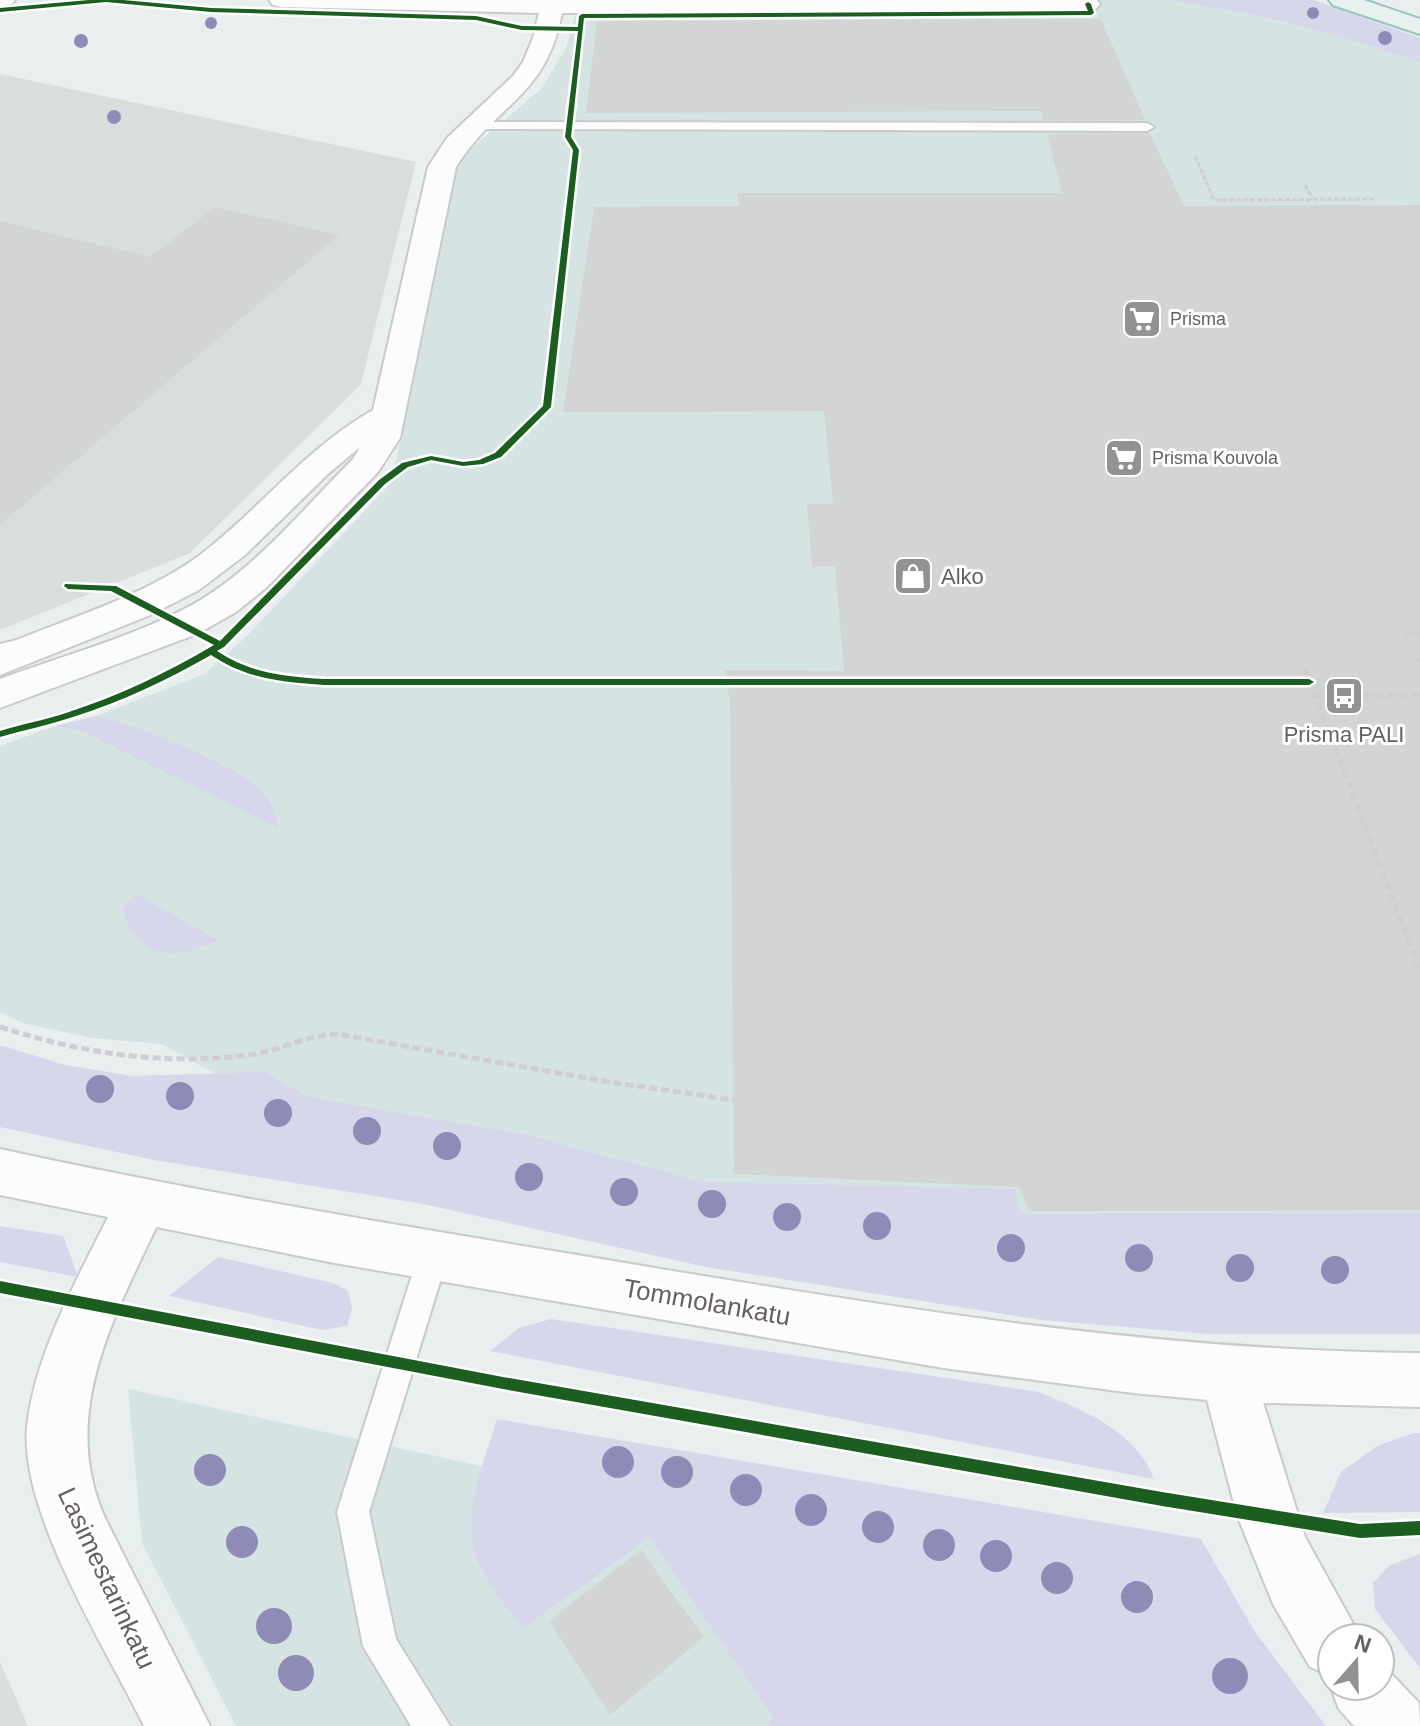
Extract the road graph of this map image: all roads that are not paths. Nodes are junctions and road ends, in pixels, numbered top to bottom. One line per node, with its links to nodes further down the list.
1 (281, 0): 4 (street)
2 (1341, 0): 5 (highway)
3 (1088, 4): 4 (street)
4 (552, 6): 6 (street)
5 (1420, 27)
6 (476, 126): 7 (lane); 8 (street)
7 (1147, 127)
8 (386, 416): 9 (street); 10 (street)
9 (7, 657)
10 (0, 694)
11 (0, 1172): 12 (street, Tommolankatu)
12 (142, 1202): 13 (street, Tommolankatu); 18 (street, Lasimestarinkatu)
13 (433, 1256): 14 (street, Tommolankatu); 19 (lane)
14 (1228, 1373): 15 (street, Tommolankatu); 16 (street)
15 (1420, 1380)
16 (1316, 1624)
17 (1376, 1702): 20 (street)
18 (178, 1726)
19 (432, 1726)
20 (1396, 1726)

